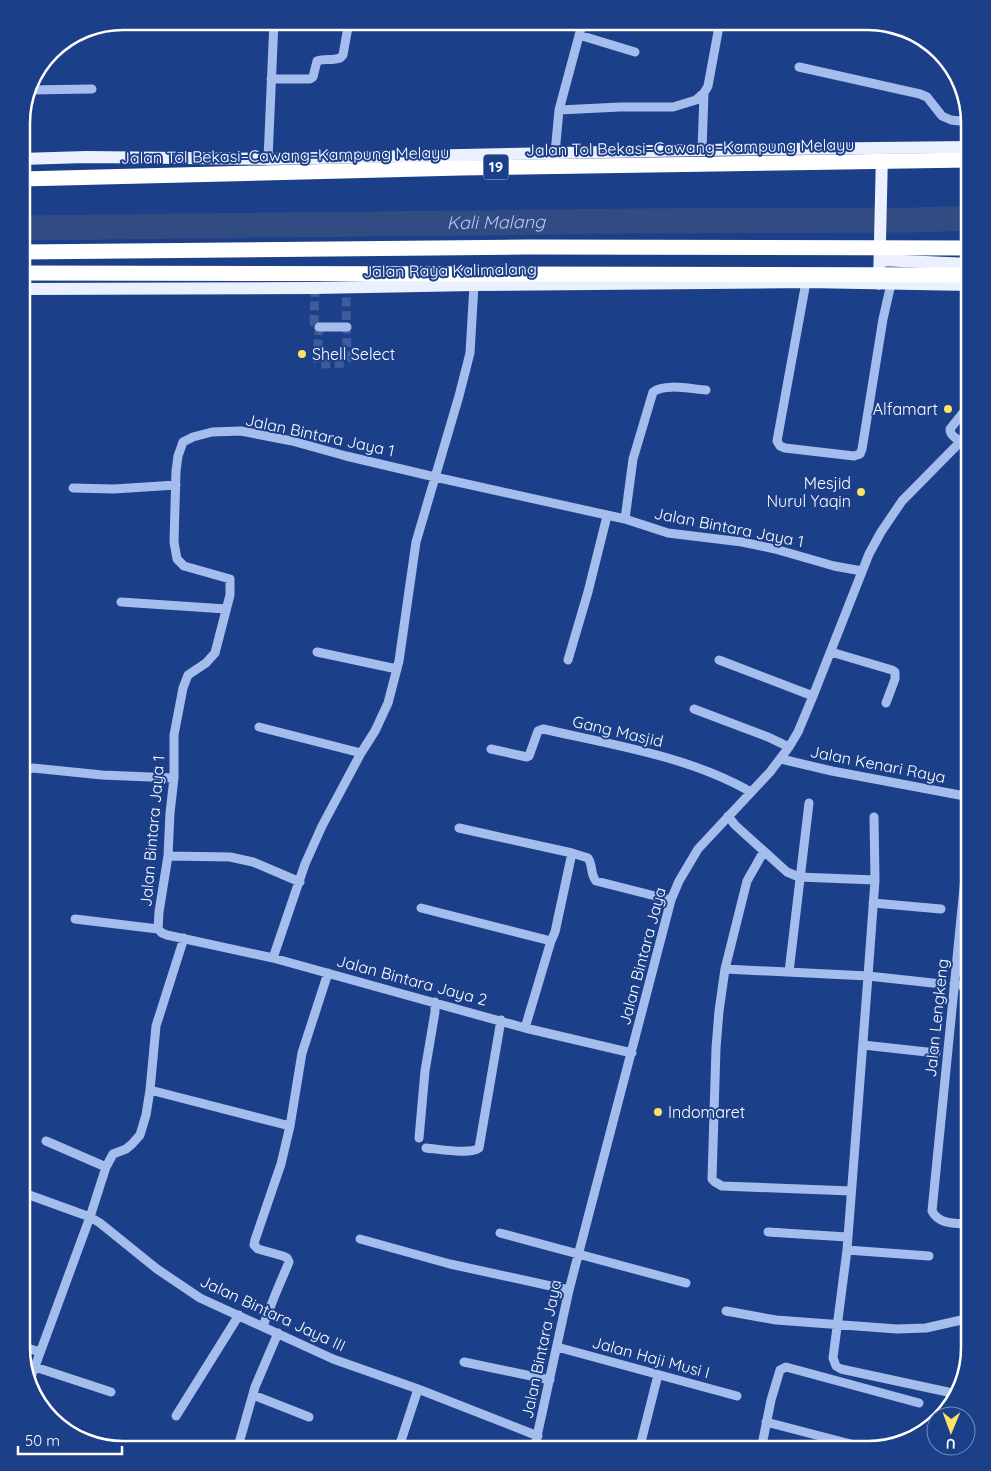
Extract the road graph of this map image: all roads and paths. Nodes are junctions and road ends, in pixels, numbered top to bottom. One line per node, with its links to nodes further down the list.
1 (274, 30): 8 (street)
2 (347, 30): 8 (street)
3 (580, 30): 5 (street)
4 (718, 30): 11 (street)
5 (579, 35): 6 (street); 12 (street)
6 (635, 52)
7 (799, 67): 13 (street)
8 (271, 79): 19 (street)
9 (92, 89): 10 (street)
10 (36, 90)
11 (704, 93): 12 (street); 16 (street)
12 (559, 110): 17 (street)
13 (961, 121)
14 (961, 147): 15 (main road)
15 (882, 148): 16 (main road); 24 (main road)
16 (702, 150): 17 (main road)
17 (555, 153): 19 (main road)
18 (30, 159): 19 (main road)
19 (268, 159)
20 (961, 160): 21 (highway, Jalan Tol Bekasi–Cawang–Kampung Melayu / 19, bridge)
21 (30, 179)
22 (961, 248): 23 (highway, bridge)
23 (30, 252)
24 (880, 260): 25 (main road); 29 (main road)
25 (961, 264)
26 (30, 273): 27 (highway, bridge)
27 (961, 275)
28 (806, 282): 29 (main road, Jalan Raya Kalimalang); 29 (street); 30 (main road, Jalan Raya Kalimalang)
29 (885, 284): 31 (main road, Jalan Raya Kalimalang)
30 (474, 285): 32 (main road, Jalan Raya Kalimalang); 38 (street)
31 (961, 285)
32 (30, 289)
33 (319, 327): 34 (street)
34 (347, 328)
35 (706, 390): 42 (street)
36 (961, 415): 37 (street)
37 (960, 441): 43 (street, Jalan Bintara Jaya)
38 (435, 477): 39 (street, Jalan Bintara Jaya 1); 41 (street, Jalan Bintara Jaya 1); 50 (street)
39 (176, 485): 40 (street); 45 (street, Jalan Bintara Jaya 1)
40 (73, 488)
41 (607, 516): 42 (street, Jalan Bintara Jaya 1); 48 (street)
42 (625, 519): 43 (street, Jalan Bintara Jaya 1)
43 (862, 571): 47 (street, Jalan Bintara Jaya)
44 (121, 602): 45 (street)
45 (226, 609): 60 (street, Jalan Bintara Jaya 1)
46 (317, 652): 50 (street)
47 (831, 652): 51 (street, Jalan Bintara Jaya); 52 (street)
48 (568, 660)
49 (719, 660): 51 (street)
50 (397, 669): 57 (street)
51 (813, 696): 55 (street, Jalan Bintara Jaya)
52 (886, 703)
53 (694, 709): 55 (street)
54 (259, 727): 57 (street)
55 (789, 747): 58 (street, Jalan Bintara Jaya)
56 (491, 749): 61 (street, Gang Masjid)
57 (361, 753): 72 (street)
58 (781, 759): 61 (street, Jalan Bintara Jaya); 62 (street, Jalan Kenari Raya)
59 (30, 769): 60 (street)
60 (174, 778): 69 (street, Jalan Bintara Jaya 1)
61 (751, 792): 64 (street, Jalan Bintara Jaya)
62 (961, 795)
63 (809, 803): 70 (street)
64 (728, 816): 67 (street); 73 (street, Jalan Bintara Jaya)
65 (874, 817): 71 (street)
66 (459, 828): 68 (street)
67 (764, 851): 70 (street); 83 (street)
68 (572, 853): 73 (street); 81 (street)
69 (168, 856): 72 (street); 79 (street, Jalan Bintara Jaya 1)
70 (799, 878): 71 (street); 84 (street)
71 (874, 880): 74 (street)
72 (300, 882): 82 (street)
73 (671, 900): 94 (street, Jalan Bintara Jaya)
74 (873, 903): 76 (street); 86 (street)
75 (421, 908): 81 (street)
76 (941, 909)
77 (961, 915): 88 (street, Jalan Lengkeng)
78 (75, 920): 79 (street)
79 (158, 929): 80 (street, Jalan Bintara Jaya 1)
80 (184, 938): 82 (street, Jalan Bintara Jaya 2); 96 (street)
81 (551, 942): 92 (street)
82 (272, 958): 85 (street, Jalan Bintara Jaya 2)
83 (725, 968): 84 (street); 102 (street)
84 (789, 972): 86 (street)
85 (328, 973): 90 (street, Jalan Bintara Jaya 2); 97 (street)
86 (868, 976): 87 (street); 93 (street)
87 (942, 984)
88 (954, 984): 89 (street); 105 (street, Jalan Lengkeng)
89 (961, 985)
90 (435, 1002): 91 (street, Jalan Bintara Jaya 2); 98 (street)
91 (501, 1020): 92 (street, Jalan Bintara Jaya 2); 100 (street)
92 (525, 1028): 94 (street, Jalan Bintara Jaya 2)
93 (863, 1045): 95 (street); 102 (street)
94 (632, 1053): 111 (street, Jalan Bintara Jaya)
95 (936, 1053)
96 (150, 1090): 97 (street); 101 (street)
97 (290, 1126): 119 (street)
98 (419, 1138)
99 (46, 1141): 101 (street)
100 (426, 1148)
101 (106, 1167): 104 (street)
102 (850, 1191): 108 (street)
103 (30, 1195): 104 (street, Jalan Bintara Jaya III)
104 (90, 1217): 116 (street, Jalan Bintara Jaya III); 123 (street)
105 (961, 1223)
106 (768, 1232): 108 (street)
107 (500, 1233): 111 (street)
108 (848, 1237): 110 (street)
109 (360, 1239): 114 (street)
110 (846, 1250): 112 (street); 118 (street)
111 (578, 1253): 113 (street); 114 (street, Jalan Bintara Jaya)
112 (929, 1256)
113 (686, 1283)
114 (569, 1290): 121 (street, Jalan Bintara Jaya)
115 (726, 1311): 118 (street)
116 (239, 1315): 119 (street, Jalan Bintara Jaya III); 135 (street)
117 (961, 1320): 118 (street)
118 (837, 1324): 131 (street)
119 (263, 1326): 120 (street, Jalan Bintara Jaya III)
120 (278, 1333): 129 (street, Jalan Bintara Jaya III); 132 (street)
121 (557, 1347): 127 (street, Jalan Haji Musi I); 128 (street, Jalan Bintara Jaya)
122 (30, 1349): 123 (street)
123 (40, 1352): 125 (street)
124 (464, 1362): 128 (street)
125 (35, 1367): 126 (street); 130 (street)
126 (33, 1372)
127 (658, 1375): 133 (street, Jalan Haji Musi I); 142 (street)
128 (550, 1380): 138 (street, Jalan Bintara Jaya)
129 (418, 1389): 138 (street, Jalan Bintara Jaya III); 140 (street)
130 (112, 1392)
131 (950, 1392)
132 (253, 1395): 136 (street); 139 (street)
133 (737, 1396)
134 (919, 1403): 137 (street)
135 (176, 1416)
136 (309, 1417)
137 (766, 1422): 143 (street); 144 (street)
138 (538, 1436): 141 (street, Jalan Bintara Jaya)
139 (240, 1441)
140 (401, 1441)
141 (537, 1441)
142 (641, 1441)
143 (763, 1441)
144 (839, 1441)

